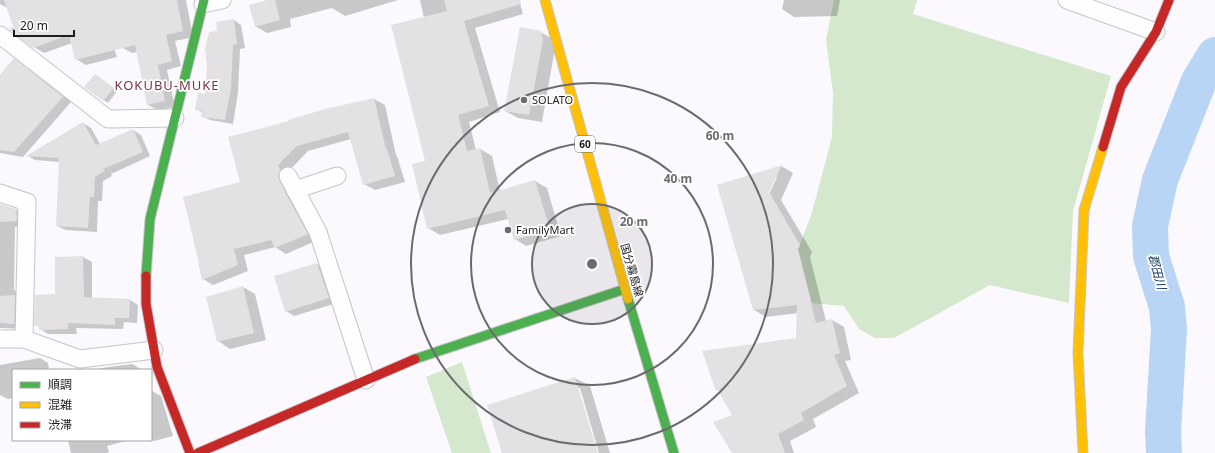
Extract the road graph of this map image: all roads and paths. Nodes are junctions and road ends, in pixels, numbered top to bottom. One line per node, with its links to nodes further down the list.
1 (222, 0): 5 (street)
2 (545, 0): 11 (street, 国分霧島線 / 60)
3 (1067, 0): 6 (street)
4 (1169, 0): 6 (street)
5 (203, 2): 8 (street)
6 (1156, 32): 19 (street)
7 (0, 35): 8 (street)
8 (175, 118): 14 (street)
9 (337, 176): 15 (street)
10 (0, 193): 13 (street)
11 (625, 289): 15 (street); 18 (street, 国分霧島線 / 60)
12 (0, 339): 13 (street)
13 (24, 339): 14 (street)
14 (154, 350): 16 (street)
15 (366, 380): 17 (street)
16 (190, 453)
17 (198, 453)
18 (674, 453)
19 (1083, 453)

